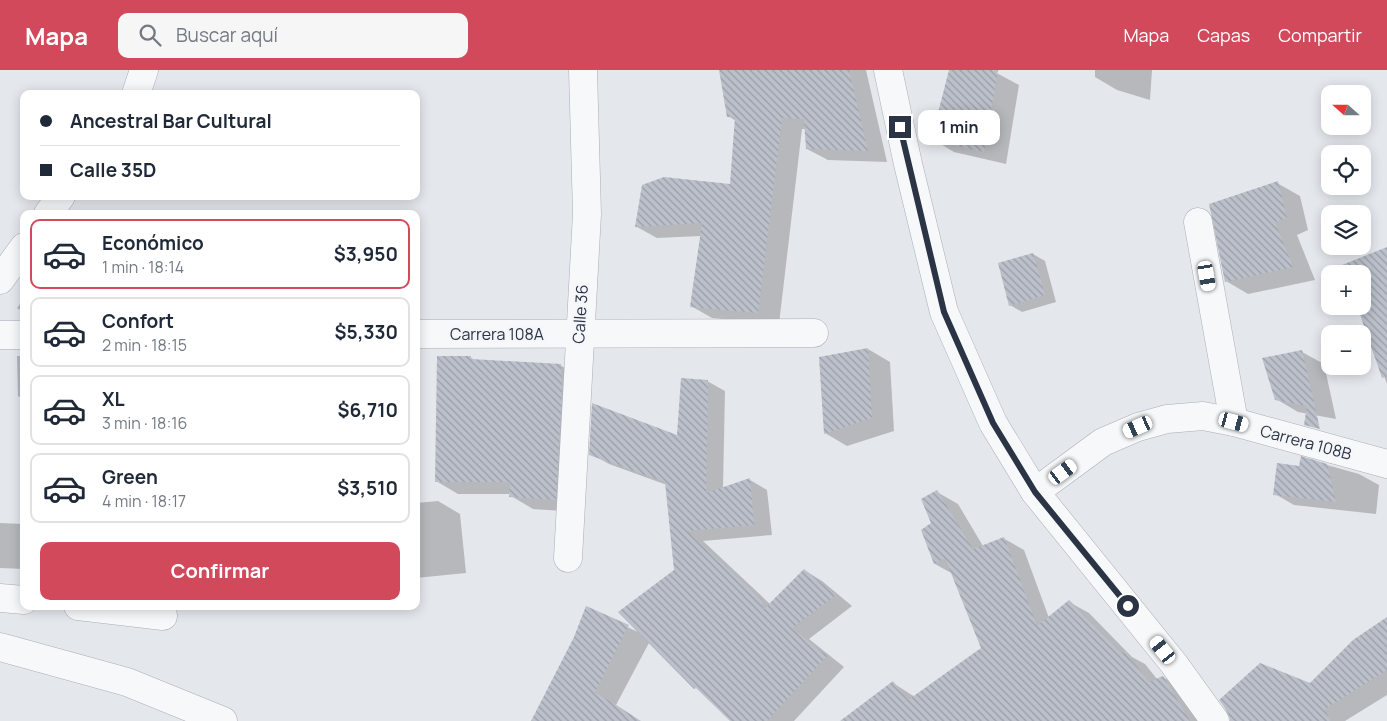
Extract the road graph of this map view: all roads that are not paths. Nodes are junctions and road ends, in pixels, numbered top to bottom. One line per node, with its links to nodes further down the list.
1 (144, 70): 4 (street)
2 (584, 70): 10 (street, Calle 36)
3 (888, 70): 15 (street)
4 (137, 90)
5 (1198, 222): 13 (street)
6 (20, 252): 7 (street)
7 (0, 280)
8 (814, 333): 10 (street, Carrera 108A)
9 (420, 334): 10 (street, Carrera 108A)
10 (579, 334): 16 (street, Calle 36)
11 (0, 335): 12 (street)
12 (20, 335)
13 (1234, 422): 14 (street, Carrera 108B); 15 (street, Carrera 108B)
14 (1387, 464)
15 (1035, 492): 23 (street)
16 (568, 558)
17 (0, 598): 18 (street)
18 (20, 600)
19 (112, 610): 20 (street)
20 (163, 616)
21 (0, 647): 22 (street)
22 (224, 721)
23 (1215, 721)

